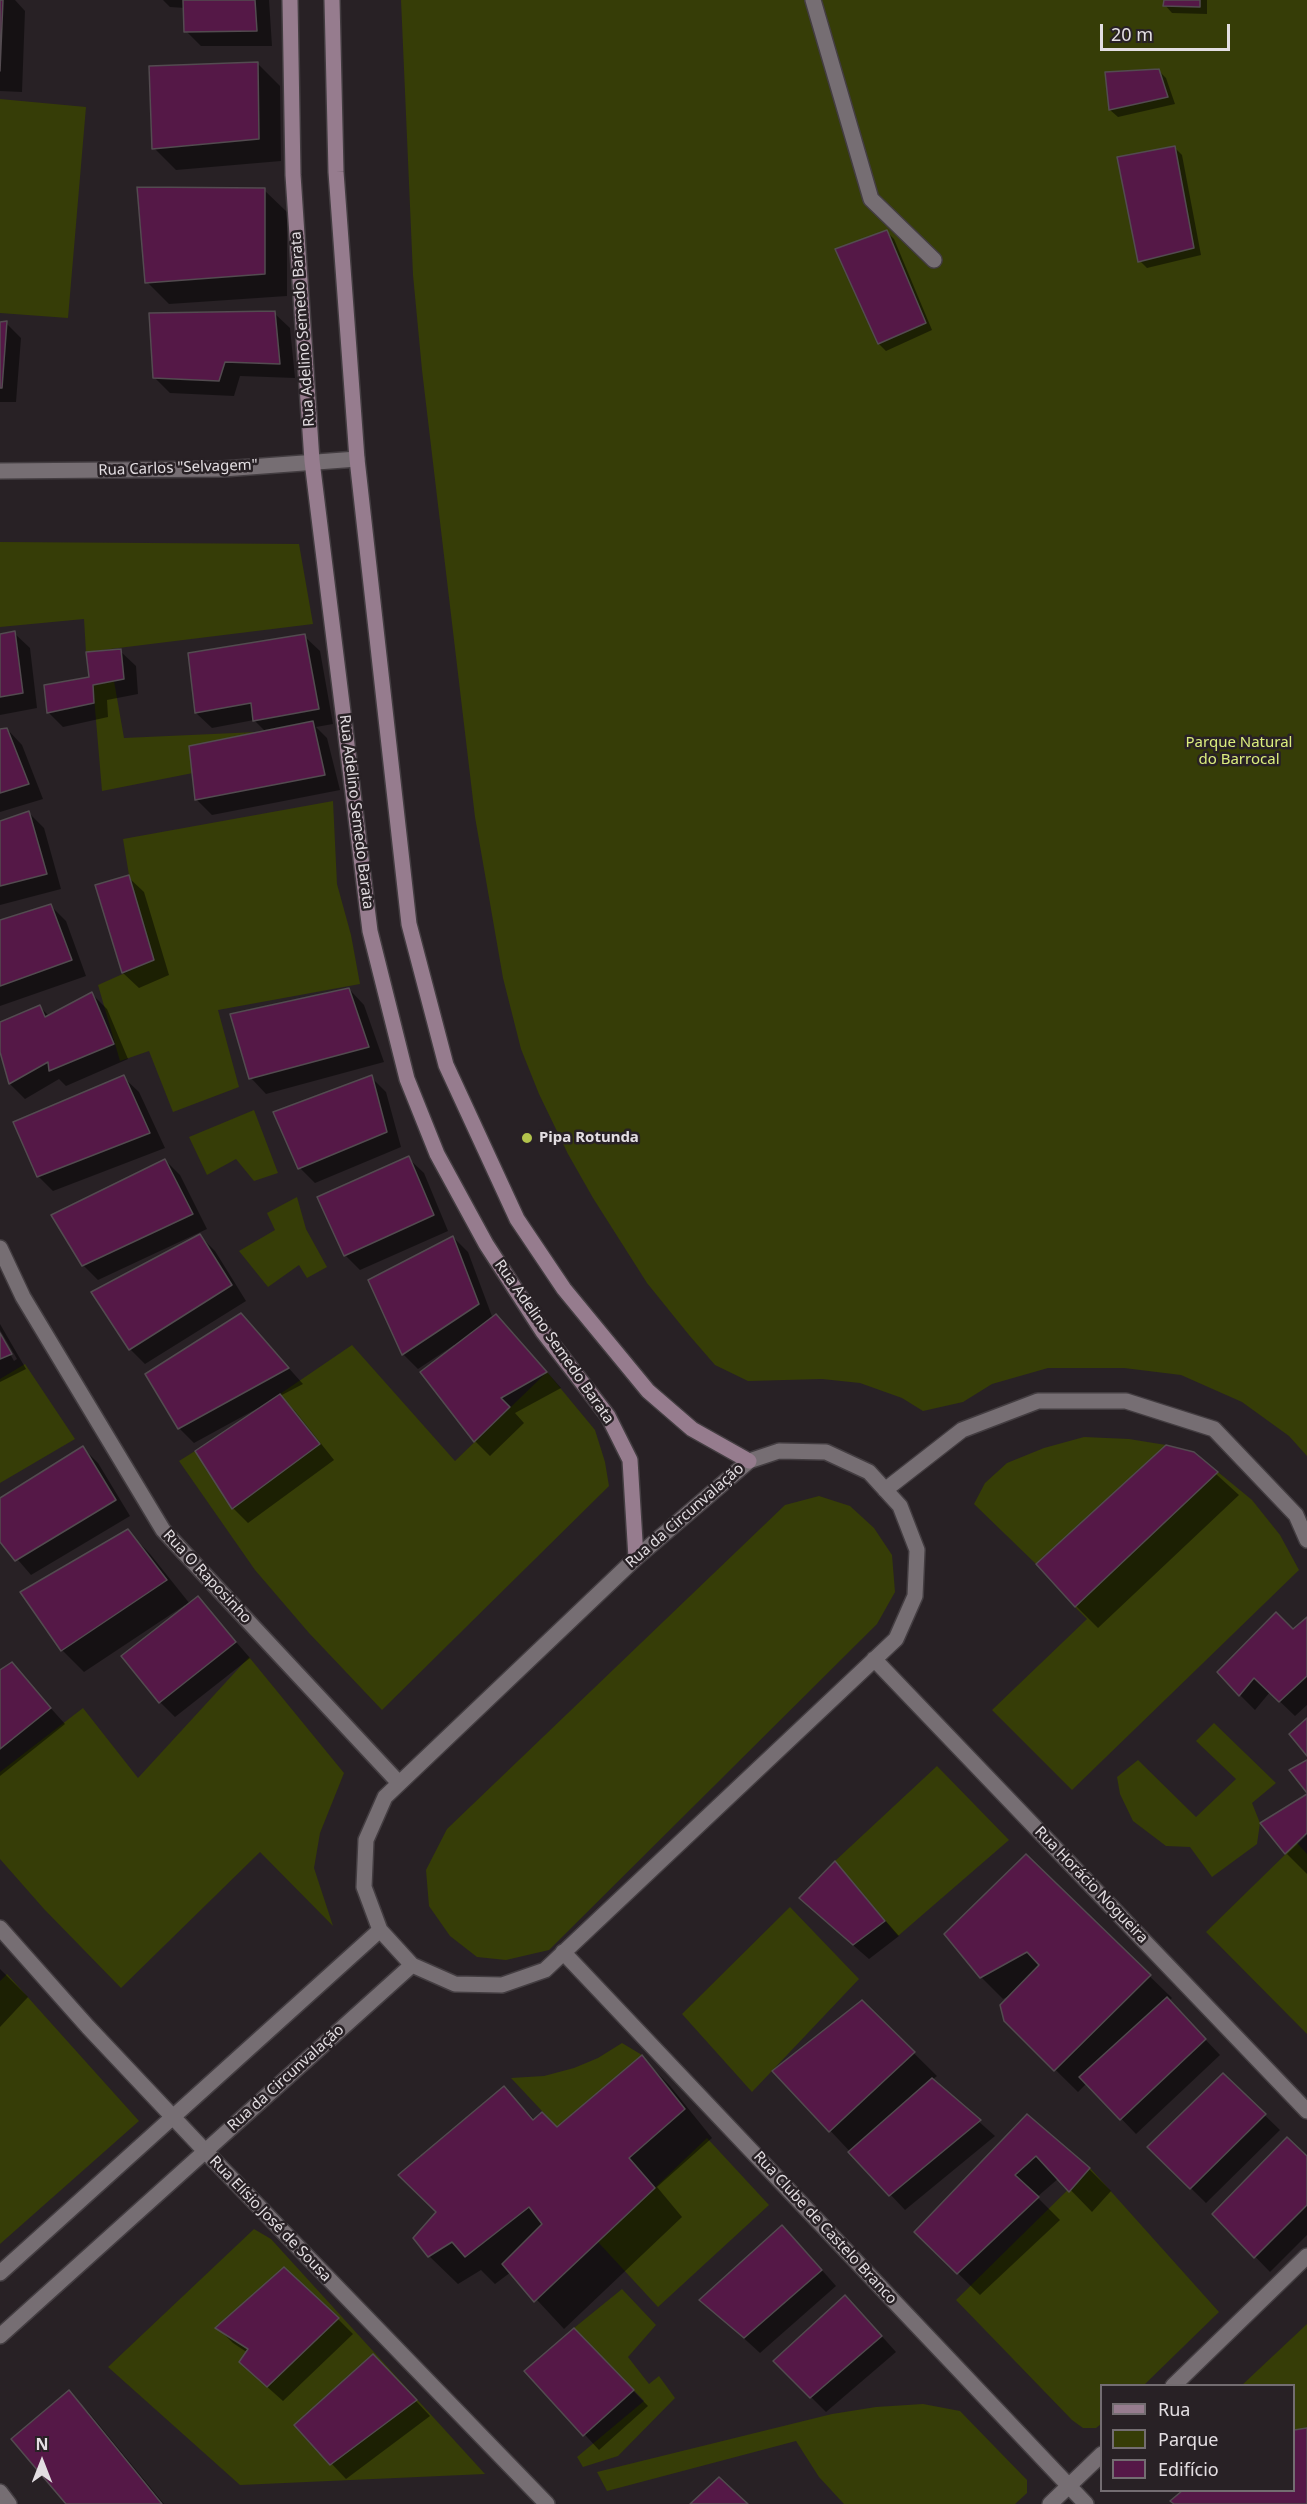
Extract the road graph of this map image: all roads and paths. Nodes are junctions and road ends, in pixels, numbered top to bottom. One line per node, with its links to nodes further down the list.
1 (290, 0): 6 (main road, Rua Adelino Semedo Barata)
2 (332, 0): 5 (main road)
3 (813, 0): 4 (street)
4 (934, 260)
5 (357, 459): 6 (street, Rua Carlos "Selvagem"); 9 (main road)
6 (312, 461): 7 (street, Rua Carlos "Selvagem"); 12 (main road, Rua Adelino Semedo Barata)
7 (0, 471)
8 (0, 1248): 14 (street, Rua O Raposinho)
9 (749, 1461): 10 (street, Rua da Circunvalação); 12 (street, Rua da Circunvalação)
10 (885, 1490): 11 (street); 13 (street, Rua da Circunvalação)
11 (1307, 1540)
12 (636, 1558): 14 (street, Rua da Circunvalação)
13 (874, 1659): 17 (street, Rua da Circunvalação); 19 (street, Rua Horácio Nogueira)
14 (399, 1783): 16 (street, Rua da Circunvalação)
15 (0, 1928): 20 (street, Rua Elísio José de Sousa)
16 (381, 1930): 18 (street, Rua da Circunvalação); 20 (street)
17 (563, 1952): 18 (street, Rua da Circunvalação); 27 (street, Rua Clube de Castelo Branco)
18 (412, 1965): 21 (street, Rua da Circunvalação)
19 (1307, 2111)
20 (173, 2117): 21 (street, Rua Elísio José de Sousa); 23 (street)
21 (205, 2151): 24 (street, Rua da Circunvalação); 30 (street, Rua Elísio José de Sousa)
22 (1307, 2256): 25 (street)
23 (0, 2273)
24 (0, 2336)
25 (1174, 2384)
26 (1100, 2455): 27 (street)
27 (1069, 2486): 31 (street); 32 (street, Rua Clube de Castelo Branco)
28 (0, 2492): 29 (street)
29 (9, 2504)
30 (547, 2504)
31 (1050, 2504)
32 (1086, 2504)

